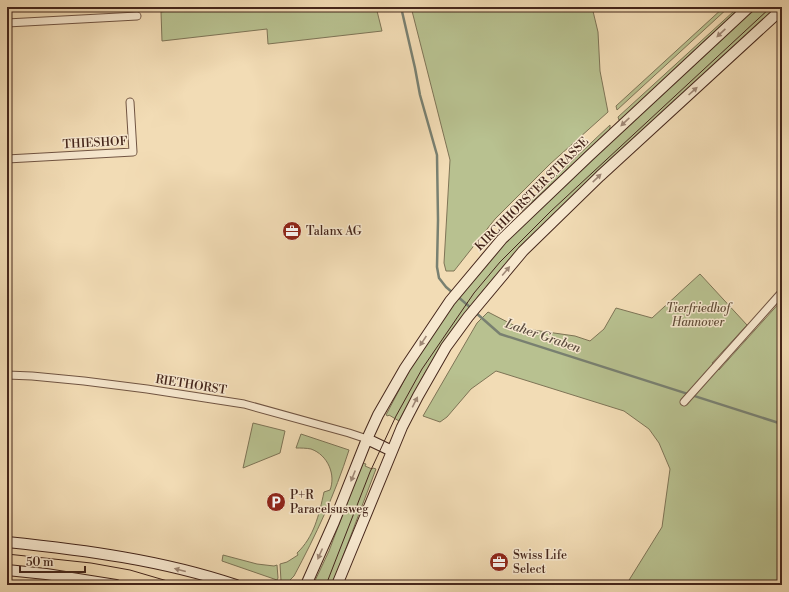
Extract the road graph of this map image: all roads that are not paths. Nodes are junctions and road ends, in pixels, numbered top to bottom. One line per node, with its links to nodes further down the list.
1 (749, 7): 10 (main road, KIRCHHORSTER STRASSE, one-way to 10)
2 (782, 9): 11 (main road, one-way to 2)
3 (137, 16): 4 (street)
4 (7, 24)
5 (130, 102): 6 (street, THIESHOF)
6 (7, 159)
7 (782, 292): 9 (street)
8 (7, 375): 10 (street, RIETHORST)
9 (684, 402)
10 (367, 439): 11 (main road); 17 (main road, KIRCHHORSTER STRASSE, one-way to 17)
11 (392, 451): 13 (main road)
12 (7, 542): 16 (main road, one-way to 12)
13 (346, 566): 18 (main road); 19 (main road)
14 (7, 570): 15 (main road)
15 (116, 585)
16 (236, 585)
17 (306, 585)
18 (337, 585)
19 (346, 585)

